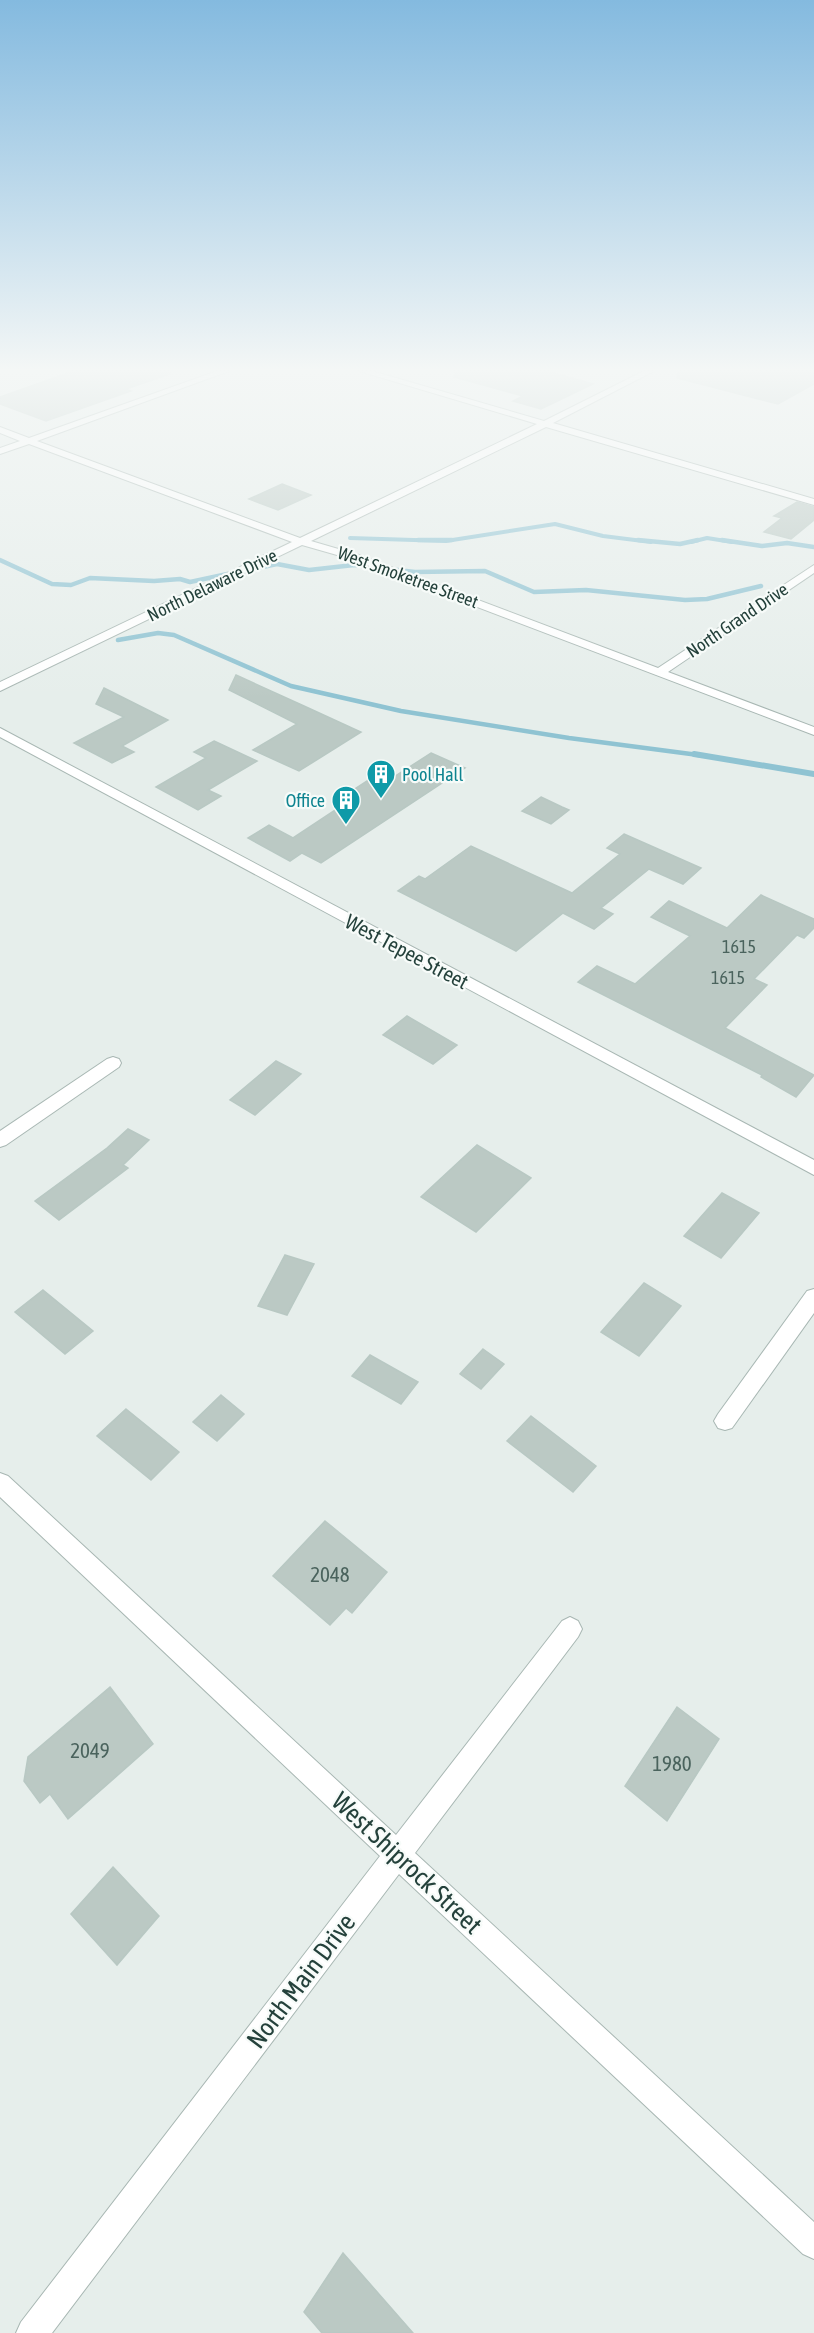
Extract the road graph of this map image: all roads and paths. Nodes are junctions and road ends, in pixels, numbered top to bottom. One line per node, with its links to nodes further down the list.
1 (132, 480): 5 (street, West Smoketree Street)
2 (429, 480): 5 (street, North Delaware Drive)
3 (738, 480): 4 (street)
4 (814, 502)
5 (303, 541): 7 (street, West Smoketree Street); 8 (street, North Delaware Drive)
6 (814, 568): 7 (street, North Grand Drive)
7 (660, 672): 9 (street, West Smoketree Street)
8 (0, 687)
9 (814, 731)
10 (0, 732): 13 (street, West Tepee Street)
11 (112, 1063): 12 (street)
12 (0, 1140)
13 (814, 1168)
14 (814, 1297): 15 (street)
15 (725, 1421)
16 (0, 1483): 18 (street, West Shiprock Street)
17 (570, 1629): 18 (street, North Main Drive)
18 (398, 1854): 19 (street, West Shiprock Street); 20 (street, North Main Drive)
19 (814, 2243)
20 (32, 2333)

